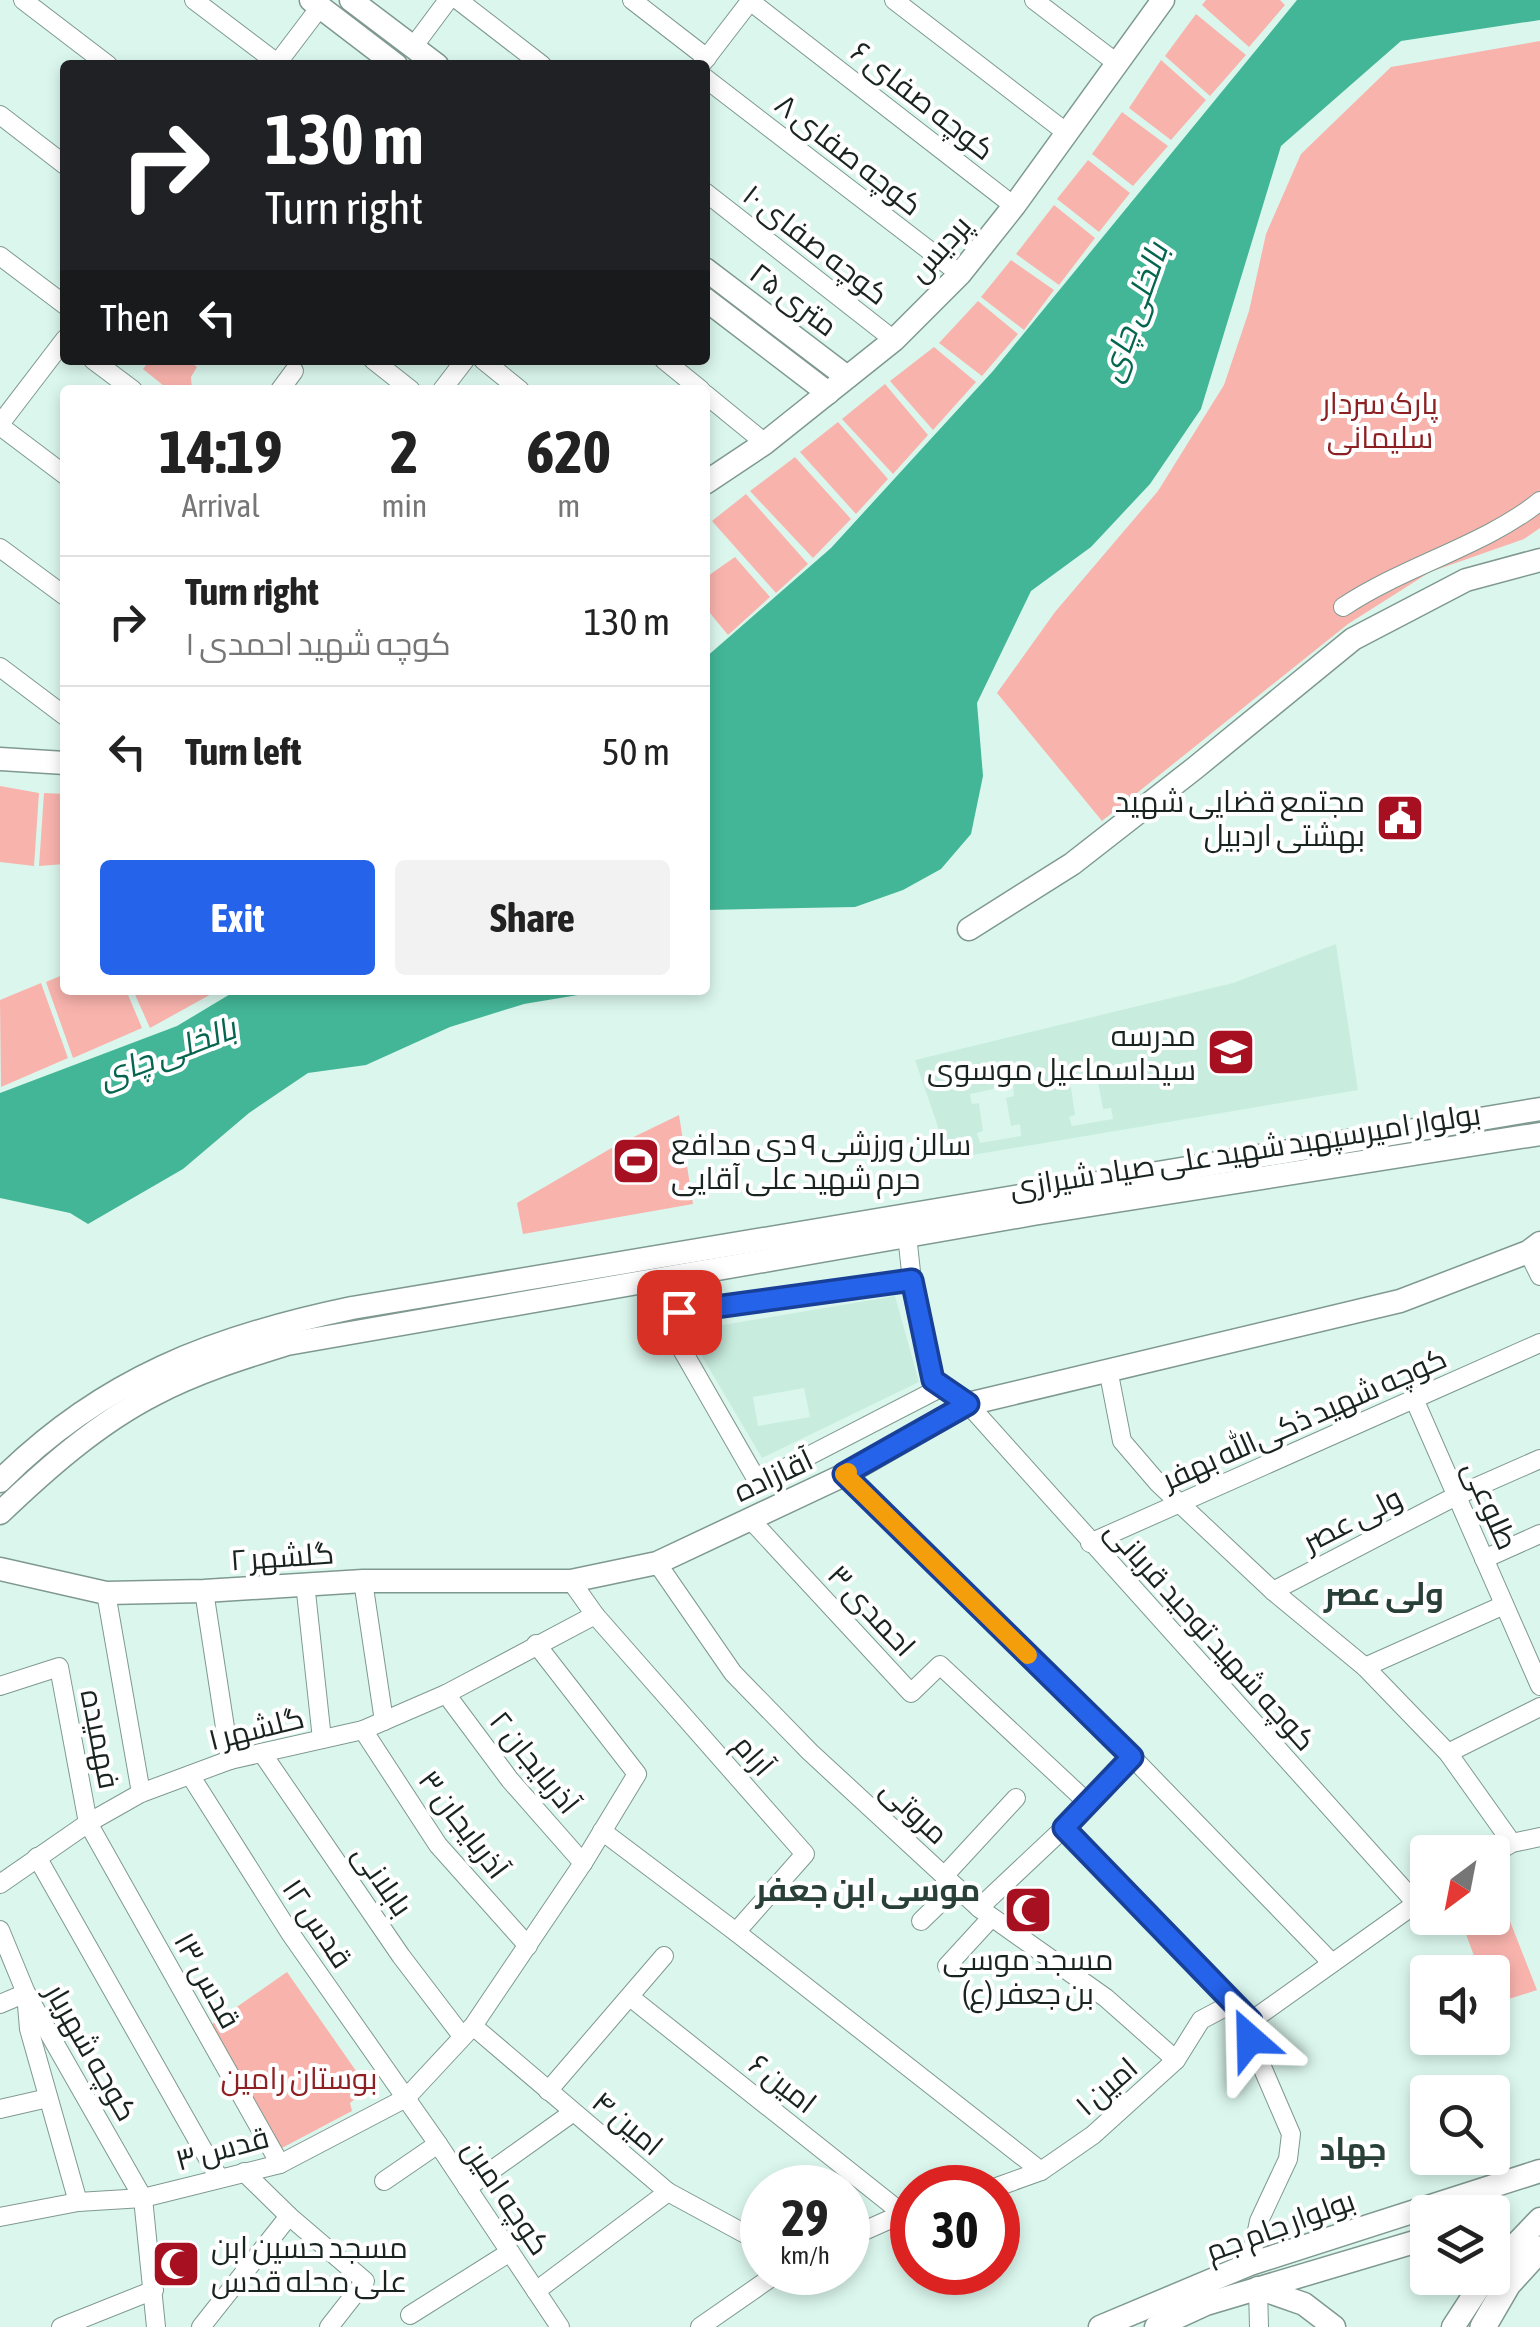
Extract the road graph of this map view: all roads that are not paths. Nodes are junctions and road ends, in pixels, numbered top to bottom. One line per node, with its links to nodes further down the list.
1 (23, 0): 13 (street)
2 (194, 0): 14 (street)
3 (352, 0): 12 (main road)
4 (448, 0): 12 (street)
5 (458, 0): 16 (street)
6 (632, 0): 17 (street)
7 (894, 0): 22 (street)
8 (1034, 0): 19 (street)
9 (1163, 0): 19 (main road, پردیس)
10 (751, 1): 18 (street); 25 (street, کوچه صفای ۶)
11 (315, 4): 12 (main road); 15 (street)
12 (403, 59)
13 (101, 60)
14 (272, 60)
15 (280, 60)
16 (536, 60)
17 (703, 60)
18 (705, 60)
19 (1118, 64): 22 (main road, پردیس)
20 (710, 82): 28 (street, کوچه صفای ۸)
21 (0, 115): 23 (street)
22 (1067, 133): 25 (main road, پردیس)
23 (60, 160)
24 (710, 196): 31 (street, کوچه صفای ۱۰)
25 (1014, 206): 28 (main road, پردیس)
26 (0, 256): 29 (street)
27 (710, 273): 39 (main road, ۲۵ متری)
28 (960, 274): 31 (main road, پردیس)
29 (60, 301)
30 (710, 303): 46 (main road, ۲۵ متری)
31 (894, 340): 39 (main road, پردیس)
32 (60, 344): 48 (street)
33 (100, 365): 40 (street)
34 (378, 365): 42 (street)
35 (461, 365): 43 (street)
36 (490, 365): 44 (street)
37 (670, 365): 45 (street)
38 (294, 371): 41 (street)
39 (847, 378): 46 (main road, پردیس)
40 (126, 385)
41 (284, 385)
42 (404, 385)
43 (446, 385)
44 (514, 385)
45 (694, 385)
46 (828, 393): 50 (main road, پردیس)
47 (710, 398): 50 (street)
48 (6, 403): 49 (street)
49 (0, 425): 51 (street)
50 (765, 443): 52 (main road, پردیس)
51 (60, 471)
52 (710, 479)
53 (1540, 501): 57 (street)
54 (0, 548): 56 (street)
55 (1537, 559): 62 (main road)
56 (60, 592)
57 (1343, 606)
58 (0, 667): 59 (street)
59 (60, 712)
60 (0, 759): 61 (main road)
61 (60, 763)
62 (969, 930)
63 (1540, 1109): 65 (main road, بولوار امیرسپهبد شهید علی صیاد شیرازی)
64 (1540, 1134): 65 (main road, بولوار امیرسپهبد شهید علی صیاد شیرازی)
65 (906, 1226): 68 (street); 76 (main road, بولوار امیرسپهبد شهید علی صیاد شیرازی); 79 (main road, بولوار امیرسپهبد شهید علی صیاد شیرازی)
66 (1534, 1248): 67 (street); 70 (main road, آقازاده)
67 (1540, 1276)
68 (912, 1280): 71 (street); 71 (street)
69 (1540, 1343): 72 (street, کوچه شهید ذکی‌الله بهفر)
70 (1108, 1369): 73 (main road, آقازاده); 78 (street)
71 (942, 1387): 73 (street, کوچه شهید توحید قربانی)
72 (1415, 1401): 77 (street, طلوعی); 78 (street, کوچه شهید ذکی‌الله بهفر)
73 (968, 1404): 75 (main road, آقازاده); 82 (street, کوچه شهید توحید قربانی)
74 (1540, 1459): 77 (street, ولی عصر)
75 (844, 1474): 80 (main road, آقازاده); 106 (street)
76 (0, 1481)
77 (1456, 1496): 83 (street, طلوعی); 89 (street, ولی عصر)
78 (1182, 1502): 82 (street, کوچه شهید ذکی‌الله بهفر); 89 (street)
79 (0, 1513)
80 (750, 1519): 84 (main road, آقازاده); 111 (street, احمدی ۳)
81 (1540, 1534): 83 (street)
82 (1090, 1543): 121 (street, کوچه شهید توحید قربانی)
83 (1484, 1559): 92 (street, طلوعی)
84 (657, 1563): 87 (main road, آقازاده); 119 (street, مروتی)
85 (0, 1569): 91 (main road, گلشهر ۲)
86 (362, 1581): 87 (main road, گلشهر ۲); 88 (main road, گلشهر ۲); 101 (street)
87 (571, 1581): 93 (street)
88 (305, 1583): 90 (main road, گلشهر ۲); 103 (street)
89 (1273, 1591): 96 (street)
90 (204, 1592): 91 (main road, گلشهر ۲); 107 (street)
91 (106, 1594): 109 (street)
92 (1504, 1605): 95 (street, طلوعی); 96 (street)
93 (594, 1615): 94 (street, گلشهر ۱); 126 (street, آرام)
94 (536, 1644): 99 (street, گلشهر ۱); 114 (street, قدس ۳)
95 (1534, 1656): 98 (street, طلوعی)
96 (1366, 1667): 105 (street)
97 (0, 1686): 112 (street, فهمیده)
98 (1540, 1686)
99 (446, 1694): 101 (street, گلشهر ۱); 118 (street, آذربایجان ۲)
100 (1540, 1706): 105 (street)
101 (384, 1721): 102 (street, گلشهر ۱)
102 (363, 1730): 103 (street, گلشهر ۱); 127 (street, آذربایجان ۳)
103 (322, 1740): 104 (street, گلشهر ۱)
104 (262, 1753): 107 (street, گلشهر ۱); 137 (street, بابلانی)
105 (1448, 1753): 116 (street)
106 (1132, 1757): 111 (street); 129 (street)
107 (230, 1760): 108 (street, گلشهر ۱)
108 (190, 1775): 109 (street, گلشهر ۱); 141 (street, قدس ۱۲)
109 (141, 1793): 112 (street, گلشهر ۱)
110 (1016, 1798): 119 (street)
111 (1088, 1803): 113 (street)
112 (88, 1823): 117 (street, گلشهر ۱); 145 (street, قدس ۱۳)
113 (1064, 1828): 123 (street); 133 (street)
114 (602, 1831): 118 (street, قدس ۳); 126 (street)
115 (1540, 1837): 116 (street)
116 (1512, 1843)
117 (37, 1856): 120 (street, گلشهر ۱); 149 (street)
118 (583, 1863): 127 (street, قدس ۳)
119 (950, 1882): 123 (street, مروتی); 124 (street)
120 (0, 1884)
121 (1410, 1886)
122 (1410, 1906): 129 (street)
123 (985, 1913): 130 (street); 138 (street, مروتی)
124 (921, 1921)
125 (0, 1930): 131 (street, کوچه شهریار)
126 (736, 1932): 146 (street)
127 (528, 1946): 137 (street, قدس ۳)
128 (664, 1956): 132 (street)
129 (1332, 1963): 135 (street)
130 (946, 1966)
131 (26, 1992): 134 (street); 136 (street); 154 (street, کوچه شهریار)
132 (630, 1996): 139 (street); 155 (street, امین ۶)
133 (1235, 2002): 135 (street); 138 (street, امین ۱)
134 (0, 2006): 136 (street)
135 (1251, 2021): 167 (street)
136 (29, 2030): 140 (street)
137 (468, 2031): 139 (street, امین ۴); 141 (street, قدس ۳)
138 (1176, 2060): 146 (street, امین ۱)
139 (548, 2091): 143 (street, امین ۴)
140 (48, 2098): 142 (street); 156 (street)
141 (406, 2098): 144 (street, کوچه امین); 145 (street, قدس ۳)
142 (0, 2109)
143 (572, 2113): 152 (street); 153 (street, امین ۴)
144 (438, 2144): 151 (street); 152 (street, کوچه امین)
145 (280, 2164): 148 (street, قدس ۳)
146 (1040, 2170): 150 (street, امین ۱)
147 (1540, 2171): 160 (main road, بولوار جام جم)
148 (244, 2172): 149 (street, قدس ۳); 157 (street)
149 (219, 2178): 154 (street, قدس ۳)
150 (1020, 2178)
151 (384, 2181)
152 (468, 2188): 166 (street, کوچه امین)
153 (668, 2192): 161 (street, امین ۴); 170 (street)
154 (143, 2198): 156 (street, قدس ۳); 169 (street)
155 (890, 2198)
156 (78, 2202): 158 (street, قدس ۳)
157 (289, 2216): 176 (street); 177 (street)
158 (0, 2217)
159 (1540, 2219): 165 (main road)
160 (1384, 2220): 163 (main road); 167 (main road, بولوار جام جم)
161 (740, 2230)
162 (1410, 2243): 163 (main road, بولوار جام جم)
163 (1394, 2248): 168 (main road, بولوار جام جم)
164 (1540, 2249): 185 (main road)
165 (1510, 2250)
166 (510, 2252): 170 (street, کوچه امین); 173 (street)
167 (1250, 2264): 168 (main road); 180 (main road, بولوار جام جم)
168 (1258, 2288): 181 (main road, بولوار جام جم); 182 (street); 183 (main road)
169 (154, 2290): 174 (street); 175 (street)
170 (536, 2291): 178 (street, کوچه امین)
171 (746, 2295): 179 (street)
172 (1474, 2295): 184 (main road)
173 (410, 2315)
174 (61, 2327)
175 (156, 2327)
176 (201, 2327)
177 (328, 2327)
178 (560, 2327)
179 (700, 2327)
180 (1100, 2327)
181 (1156, 2327)
182 (1259, 2327)
183 (1334, 2327)
184 (1453, 2327)
185 (1483, 2327)

